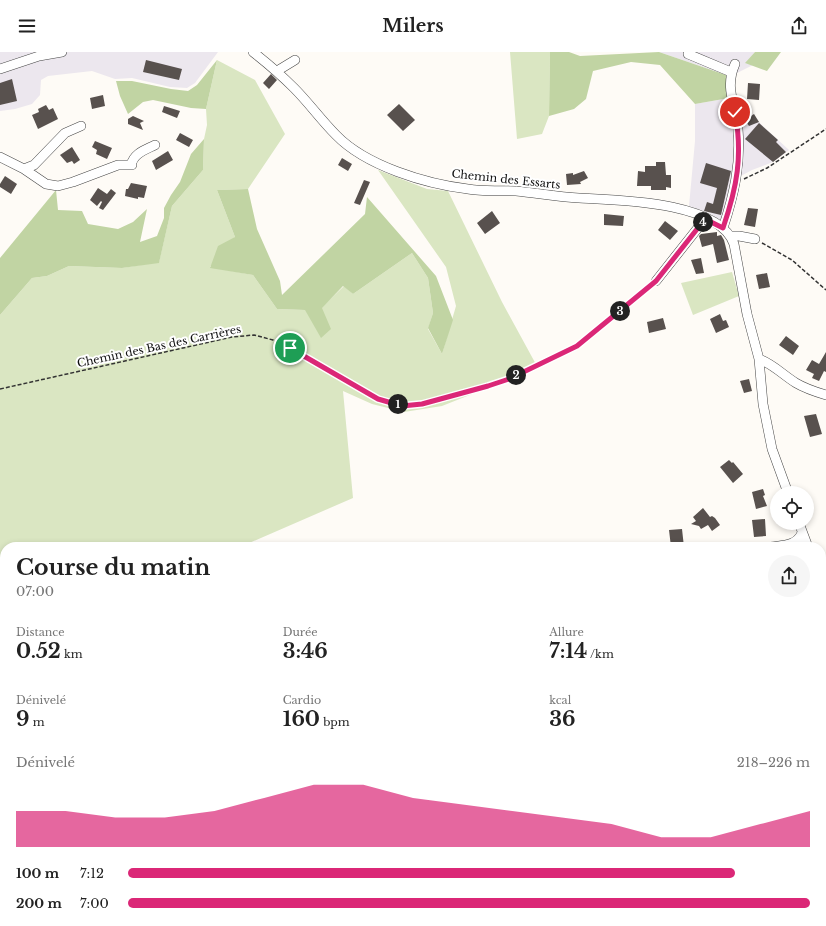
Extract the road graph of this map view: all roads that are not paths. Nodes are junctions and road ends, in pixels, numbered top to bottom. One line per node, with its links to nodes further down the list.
1 (62, 52): 5 (street)
2 (253, 52): 6 (street, Chemin des Essarts)
3 (688, 54): 12 (street)
4 (295, 60): 6 (street)
5 (0, 70)
6 (277, 71): 11 (street, Chemin des Essarts)
7 (81, 126): 10 (street)
8 (155, 145): 10 (street)
9 (0, 157): 10 (street)
10 (24, 169)
11 (705, 219): 12 (street, Chemin des Essarts); 15 (street)
12 (723, 228): 13 (street, Chemin des Essarts)
13 (731, 236): 14 (street); 16 (street)
14 (755, 239)
15 (656, 281)
16 (759, 359): 17 (street); 18 (street)
17 (826, 395)
18 (785, 486)
19 (801, 530): 20 (street)
20 (802, 533): 21 (street); 22 (street)
21 (795, 542)
22 (806, 542)

